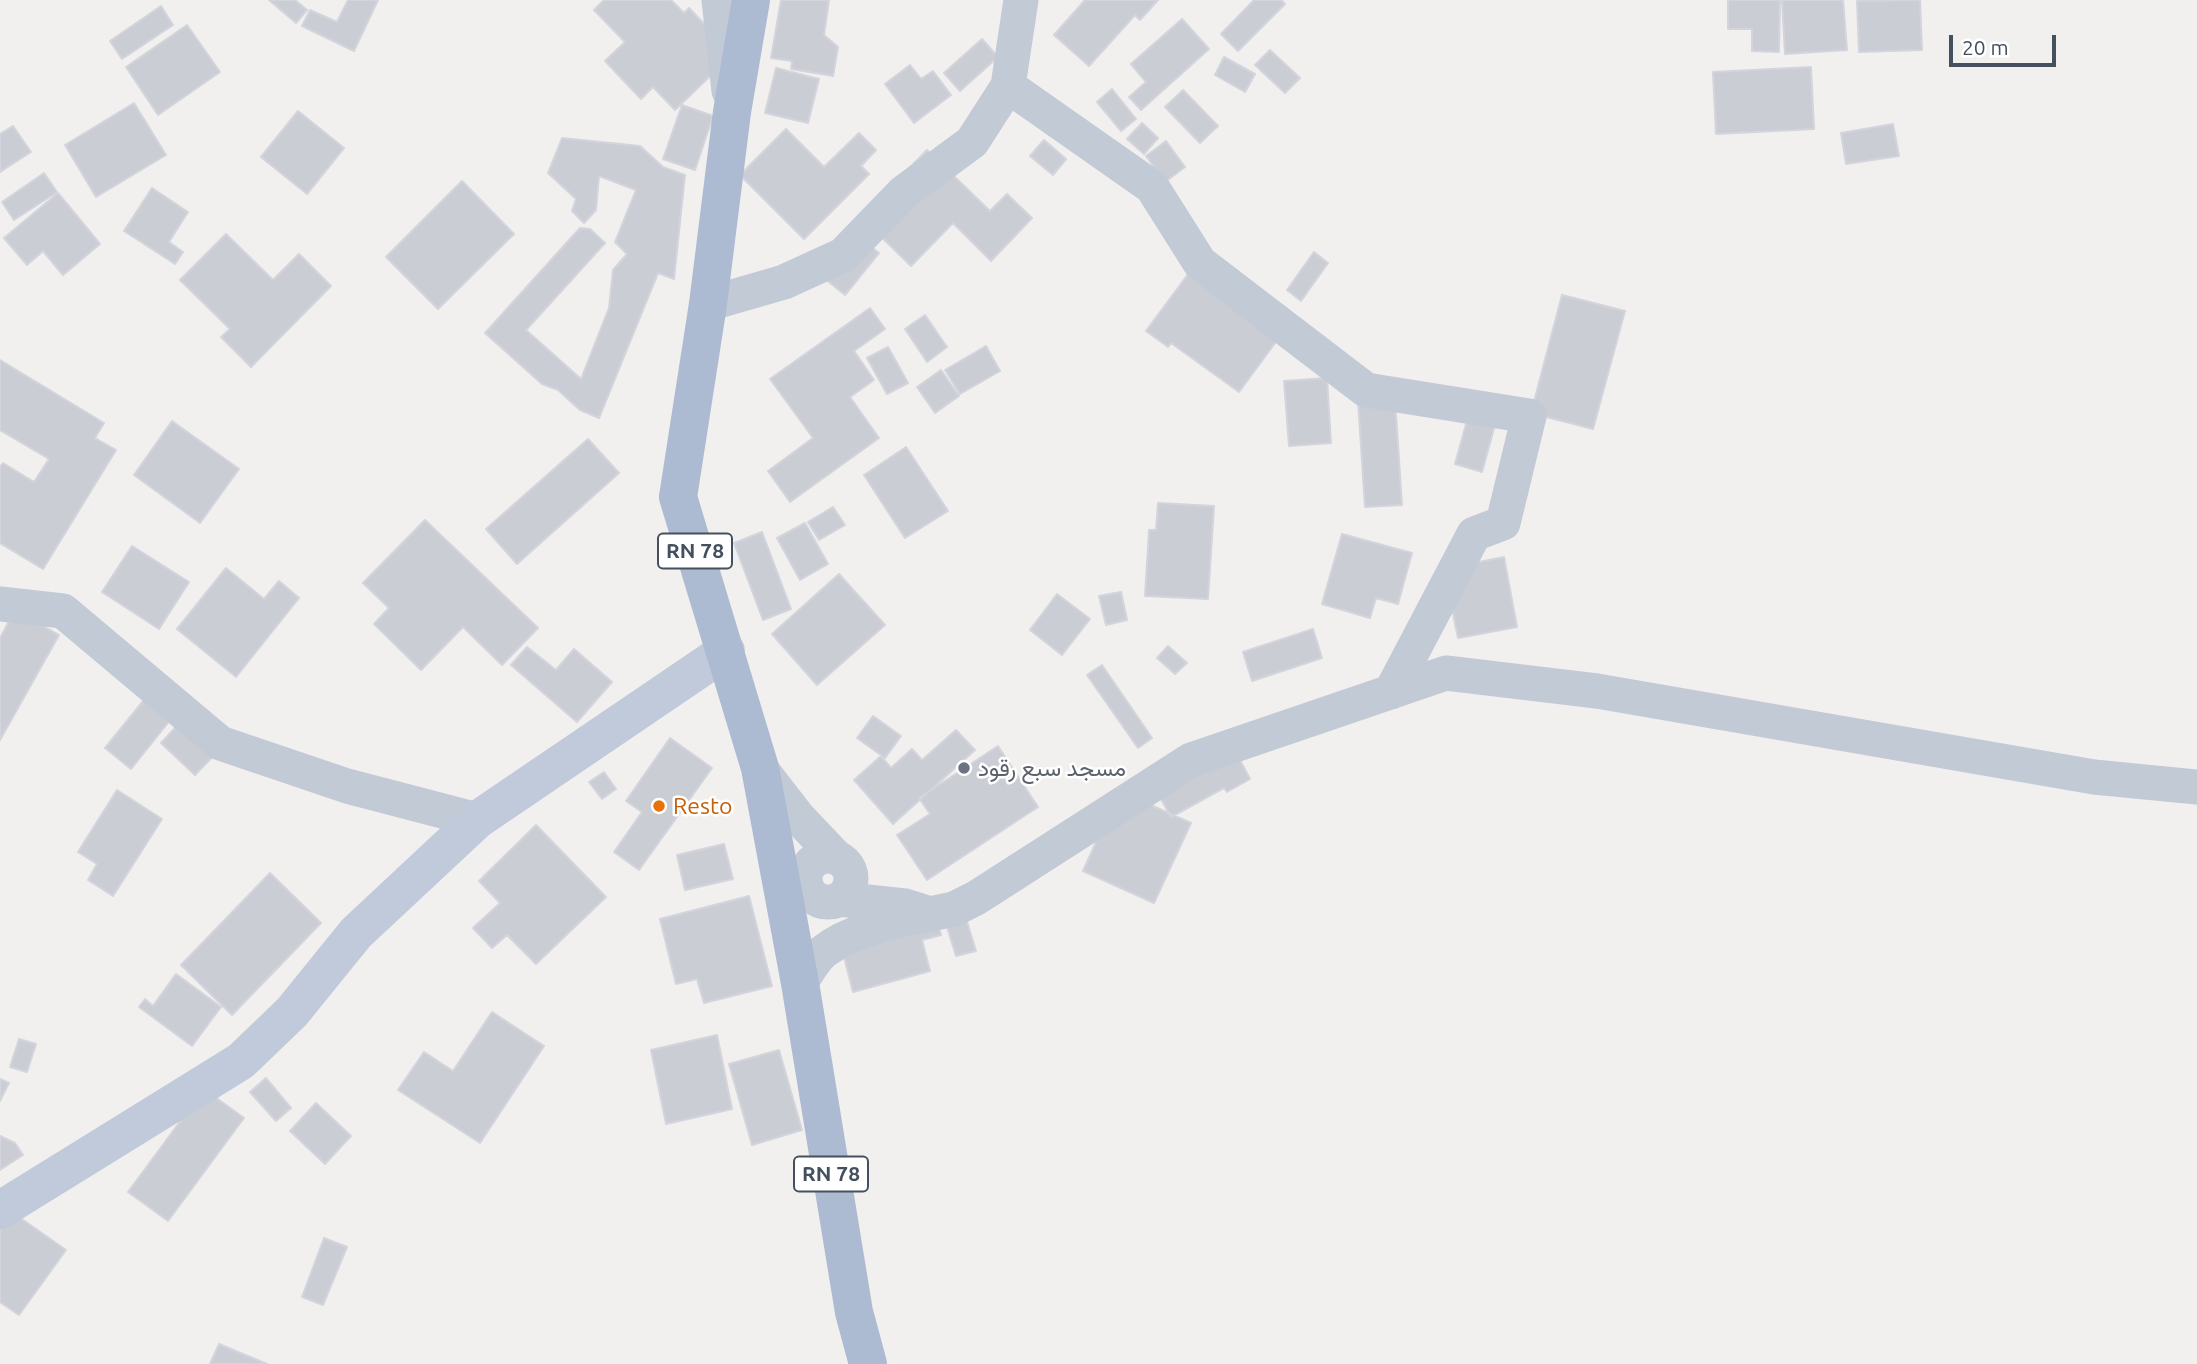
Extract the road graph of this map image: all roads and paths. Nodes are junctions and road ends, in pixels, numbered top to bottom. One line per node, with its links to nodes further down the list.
1 (719, 0): 6 (street)
2 (738, 0): 6 (main road)
3 (751, 0): 6 (main road, RN 78)
4 (1021, 0): 5 (street)
5 (1008, 86): 7 (street); 10 (street)
6 (732, 112): 7 (main road, RN 78)
7 (708, 304): 9 (main road, RN 78)
8 (0, 604): 13 (street)
9 (726, 651): 11 (main road, RN 78); 13 (main road)
10 (1391, 692): 12 (street); 15 (street)
11 (760, 768): 14 (street); 14 (street); 16 (main road, RN 78)
12 (2197, 787)
13 (477, 820): 17 (main road)
14 (840, 883): 15 (street); 16 (street)
15 (917, 910): 16 (street)
16 (800, 983): 18 (main road, RN 78)
17 (0, 1210)
18 (868, 1364)

